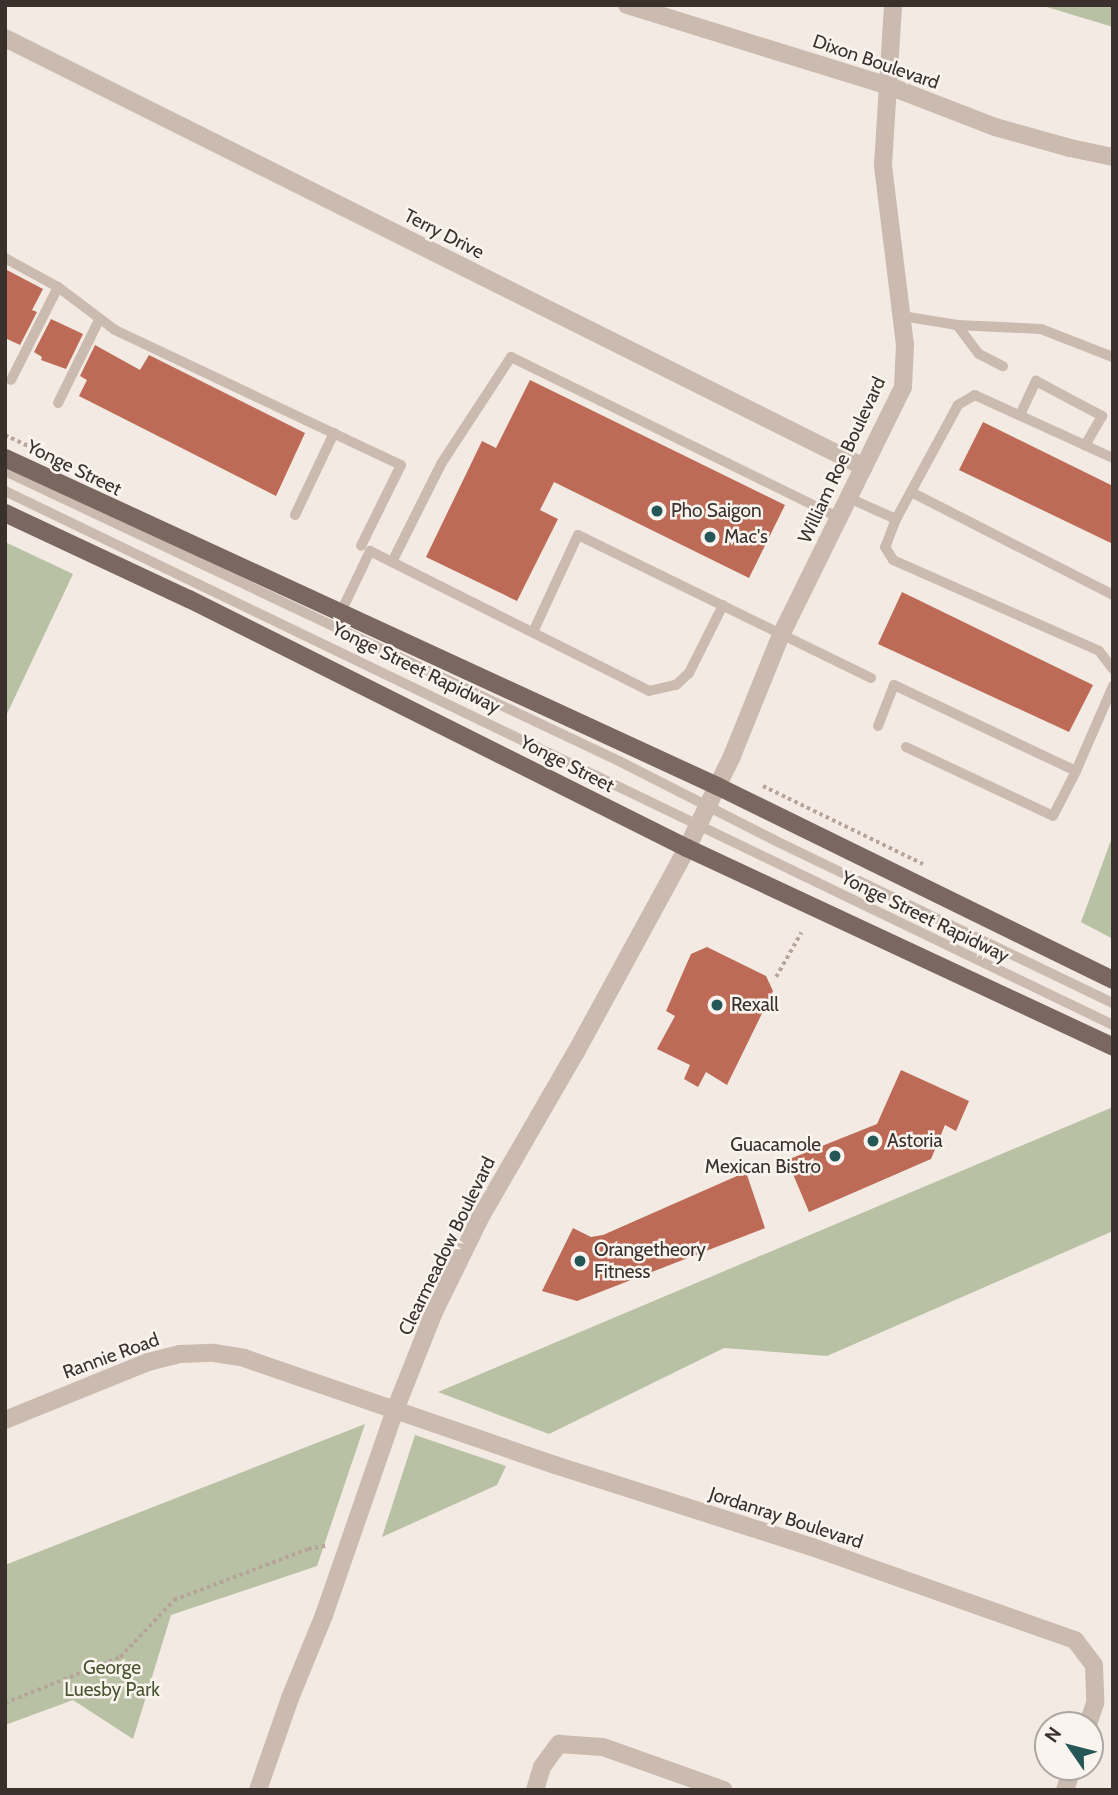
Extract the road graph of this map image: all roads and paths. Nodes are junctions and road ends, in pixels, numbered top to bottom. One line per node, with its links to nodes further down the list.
1 (627, 5): 4 (street, Dixon Boulevard)
2 (894, 5): 4 (street, William Roe Boulevard)
3 (5, 38): 20 (street, Terry Drive)
4 (890, 86): 5 (street, Dixon Boulevard); 8 (street, William Roe Boulevard)
5 (1113, 157)
6 (5, 258): 7 (lane)
7 (58, 287): 9 (lane); 13 (lane)
8 (901, 316): 10 (lane); 20 (street, William Roe Boulevard)
9 (99, 320): 14 (lane); 16 (lane)
10 (957, 325): 11 (lane); 12 (lane)
11 (1113, 356)
12 (1003, 366)
13 (10, 380)
14 (58, 403)
15 (1020, 415): 17 (lane); 17 (lane); 23 (lane)
16 (334, 433): 26 (lane); 29 (lane)
17 (1085, 445): 19 (lane)
18 (5, 458): 33 (main road, Yonge Street)
19 (1113, 458)
20 (864, 467): 24 (street, William Roe Boulevard)
21 (5, 471): 44 (lane, Yonge Street Rapidway)
22 (5, 491): 45 (lane, Yonge Street Rapidway)
23 (911, 492): 28 (lane); 31 (lane)
24 (849, 498): 27 (street, William Roe Boulevard); 28 (lane)
25 (5, 513): 46 (main road, Yonge Street)
26 (295, 515)
27 (839, 518): 30 (lane); 35 (street, William Roe Boulevard)
28 (896, 519): 37 (lane)
29 (361, 547)
30 (392, 562): 33 (lane); 34 (lane)
31 (1113, 595)
32 (723, 605): 34 (lane); 34 (lane); 35 (lane)
33 (340, 614): 43 (main road, Yonge Street)
34 (533, 632)
35 (781, 635): 38 (lane); 43 (street, William Roe Boulevard)
36 (1113, 649): 37 (lane)
37 (1110, 665)
38 (871, 678)
39 (1113, 687): 42 (lane)
40 (878, 726): 42 (lane)
41 (906, 747): 42 (lane)
42 (1076, 771)
43 (717, 786): 44 (street, Clearmeadow Boulevard); 49 (main road, Yonge Street)
44 (707, 806): 45 (street, Clearmeadow Boulevard); 50 (lane, Yonge Street Rapidway)
45 (698, 825): 46 (street, Clearmeadow Boulevard); 51 (lane, Yonge Street Rapidway)
46 (687, 848): 52 (main road, Yonge Street); 53 (street, Clearmeadow Boulevard)
47 (801, 933): 48 (path)
48 (776, 978)
49 (1113, 980)
50 (1113, 1003)
51 (1113, 1025)
52 (1113, 1047)
53 (395, 1410): 54 (street, Rannie Road); 55 (street, Clearmeadow Boulevard); 57 (street, Jordanray Boulevard)
54 (5, 1420)
55 (351, 1540): 56 (path); 58 (street, Clearmeadow Boulevard)
56 (5, 1703)
57 (1092, 1711)
58 (258, 1790)
59 (535, 1790): 60 (street)
60 (724, 1790)

